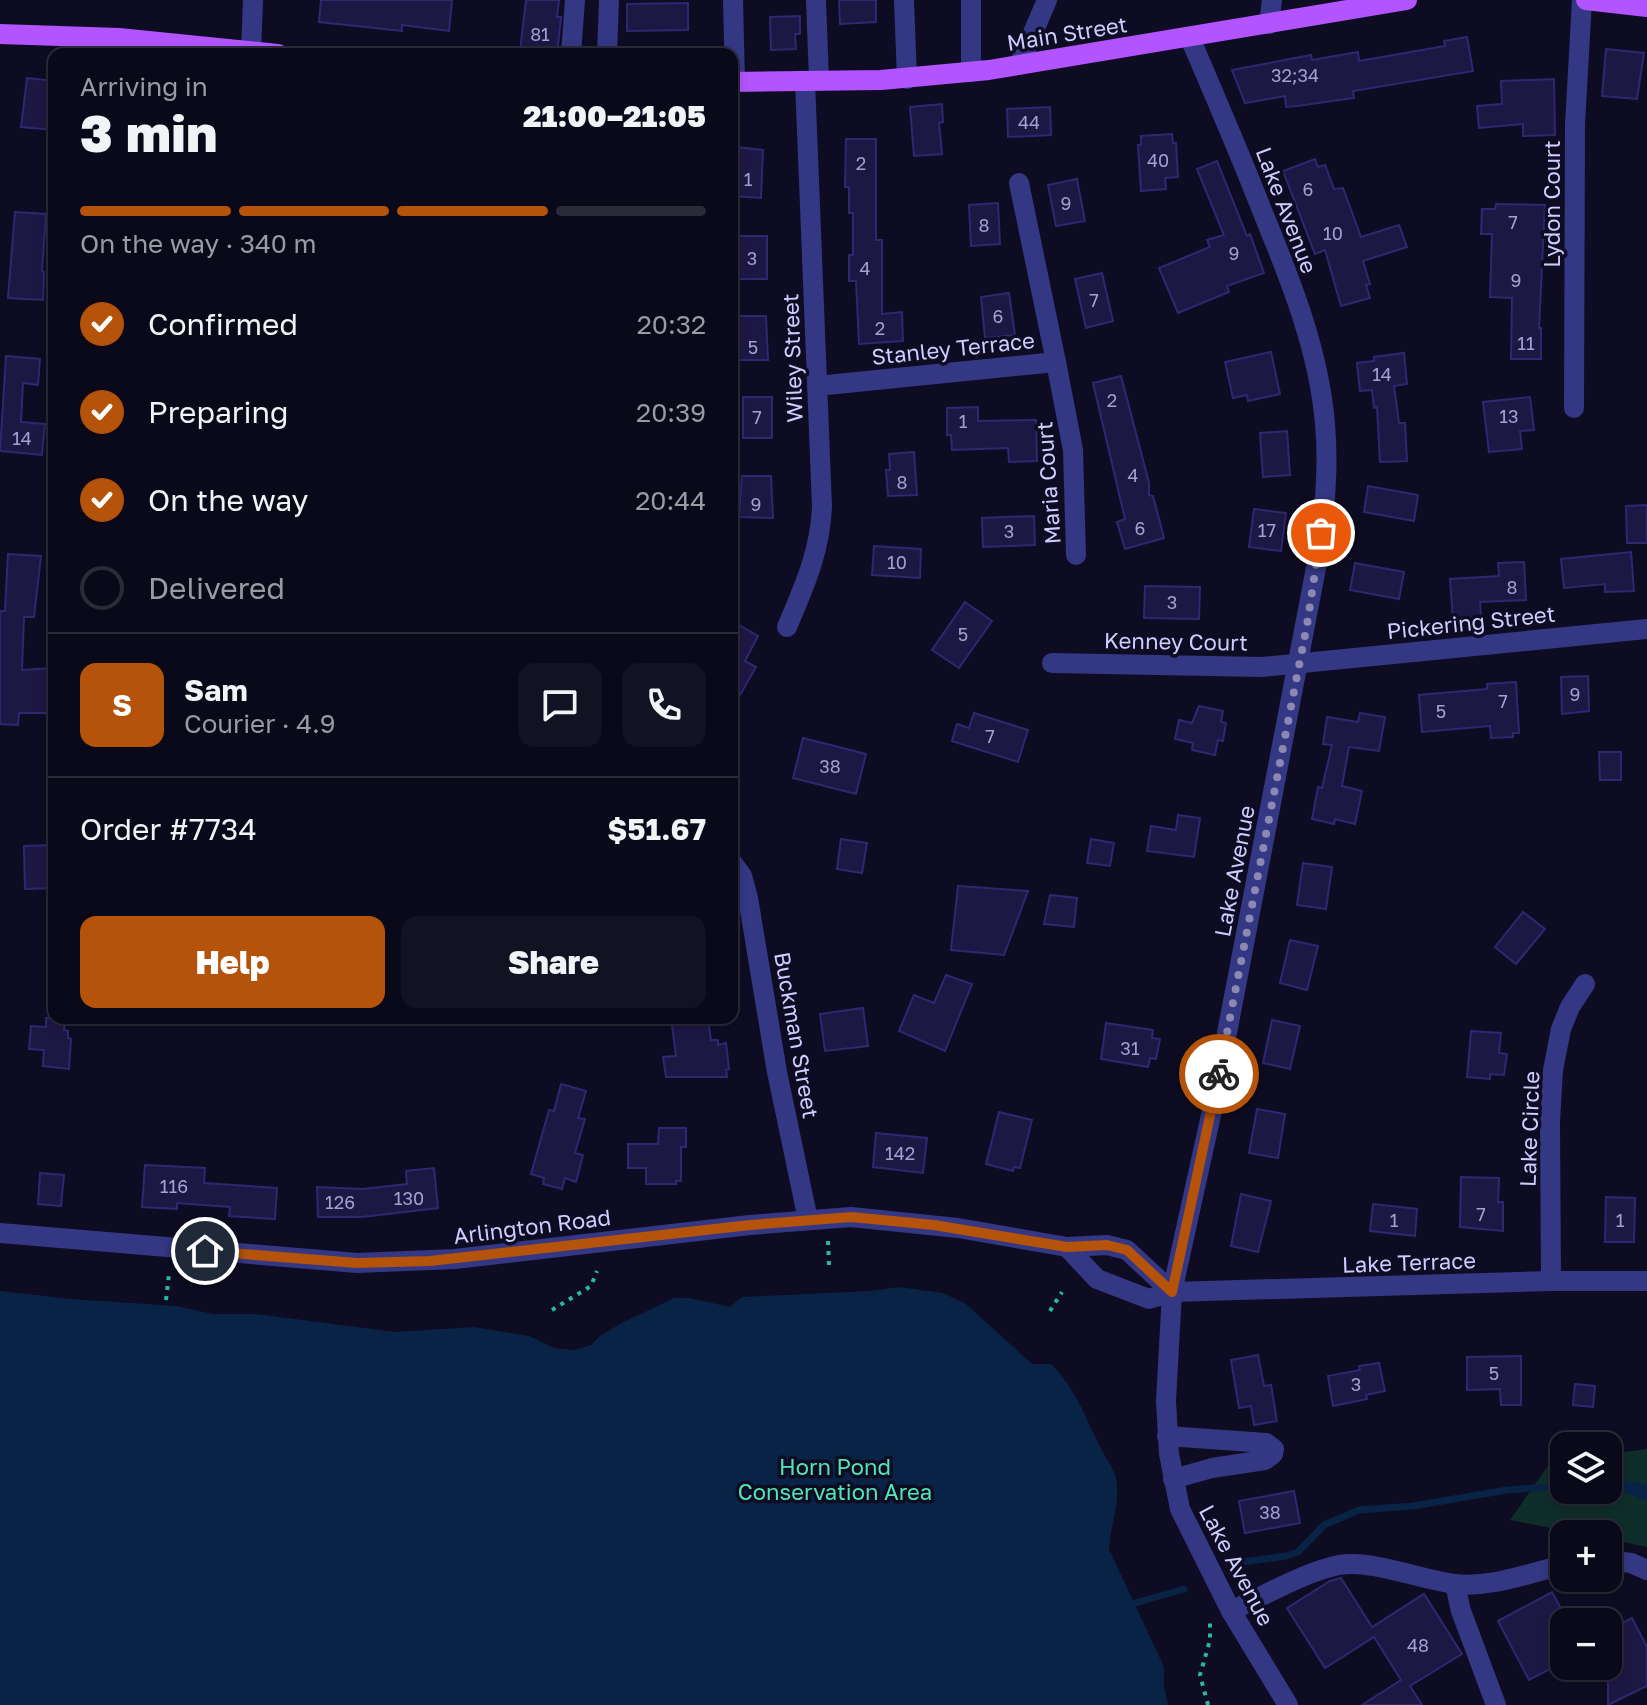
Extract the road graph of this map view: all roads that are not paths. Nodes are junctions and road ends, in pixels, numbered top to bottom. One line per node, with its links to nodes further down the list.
1 (253, 0): 17 (street)
2 (733, 0): 20 (street)
3 (816, 0): 24 (street, Wiley Street)
4 (904, 0): 23 (street)
5 (971, 0): 22 (street)
6 (1047, 0): 21 (street)
7 (1272, 0): 13 (street)
8 (1407, 0): 13 (main road, Main Street)
9 (1584, 0): 10 (main road); 29 (street, Lydon Court)
10 (1647, 7)
11 (609, 8): 12 (street); 19 (street)
12 (575, 9): 18 (street)
13 (1269, 24): 15 (main road, Main Street)
14 (0, 34): 16 (main road)
15 (1190, 38): 21 (main road, Main Street); 34 (street, Lake Avenue)
16 (221, 48)
17 (251, 48)
18 (572, 48)
19 (607, 48)
20 (733, 48)
21 (1019, 65): 22 (main road, Main Street)
22 (971, 72): 23 (main road, Main Street)
23 (907, 79): 24 (main road, Main Street)
24 (812, 81): 25 (main road, Main Street); 28 (street, Wiley Street)
25 (738, 82)
26 (1019, 183): 27 (street, Stanley Terrace)
27 (1056, 362): 28 (street, Stanley Terrace); 30 (street, Maria Court)
28 (817, 386): 31 (street, Wiley Street)
29 (1574, 408)
30 (1076, 555)
31 (787, 627)
32 (1647, 629): 34 (street, Pickering Street)
33 (1052, 663): 34 (street, Kenney Court)
34 (1299, 663): 42 (street, Lake Avenue)
35 (738, 870): 37 (street, Buckman Street)
36 (1585, 984): 40 (street, Lake Circle)
37 (808, 1220): 38 (street, Arlington Road); 39 (street, Arlington Road)
38 (0, 1233)
39 (1067, 1247): 42 (street, Arlington Road); 42 (street)
40 (1551, 1281): 41 (street, Lake Terrace); 42 (street, Lake Terrace)
41 (1647, 1281)
42 (1172, 1292): 43 (street, Lake Avenue)
43 (1167, 1436): 44 (street, Lake Avenue); 44 (street)
44 (1173, 1479): 49 (street, Lake Avenue)
45 (1622, 1562): 47 (street)
46 (1550, 1569): 48 (street)
47 (1647, 1570)
48 (1455, 1584): 49 (street); 51 (street)
49 (1231, 1611): 50 (street, Lake Avenue)
50 (1288, 1705)
51 (1496, 1705)

